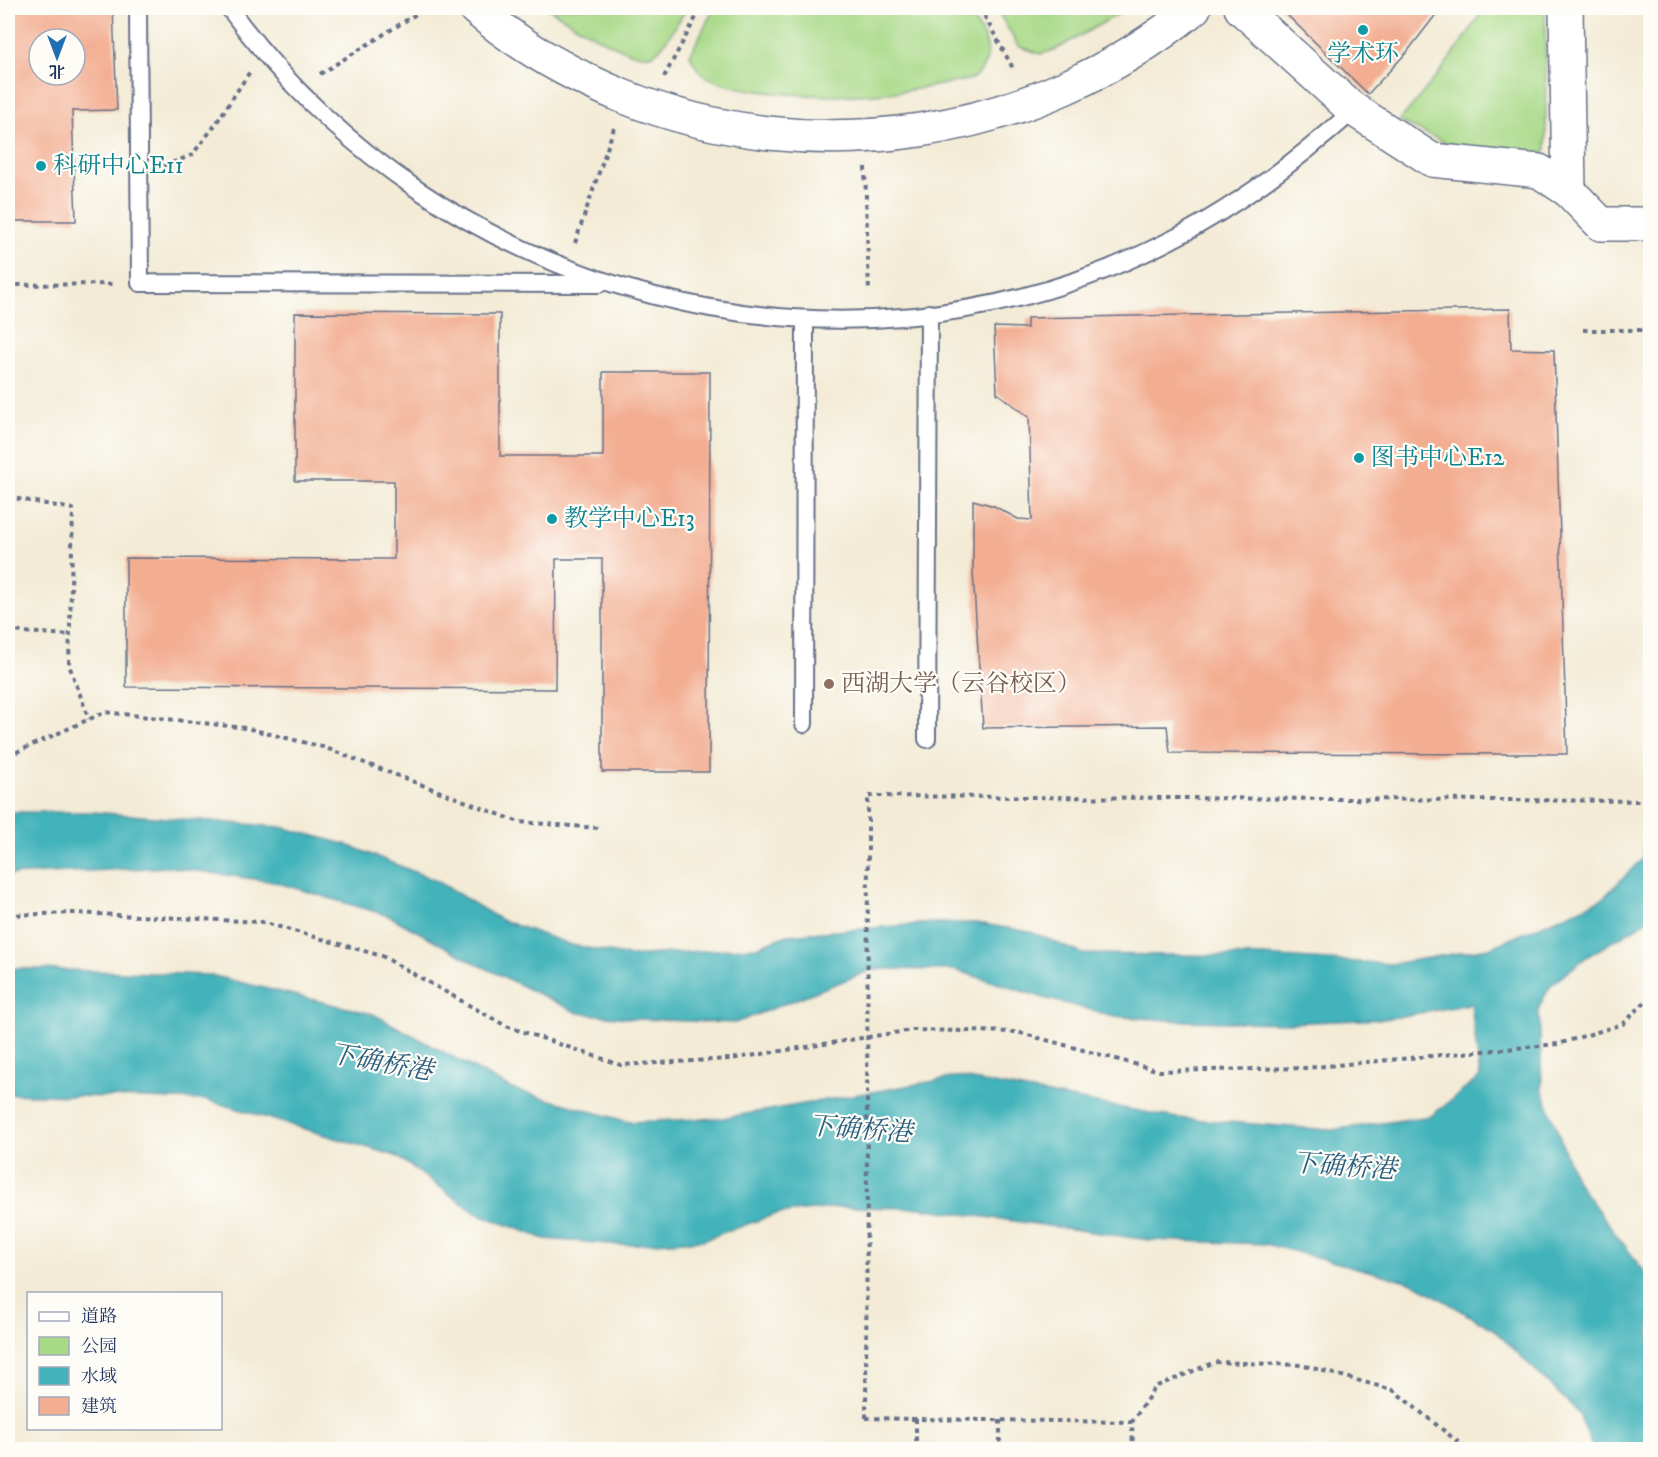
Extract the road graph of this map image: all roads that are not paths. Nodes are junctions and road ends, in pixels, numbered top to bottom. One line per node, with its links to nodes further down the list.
1 (138, 8): 10 (lane)
2 (229, 8): 10 (lane)
3 (475, 8): 4 (street)
4 (1194, 8)
5 (1241, 8): 7 (street)
6 (1566, 8): 8 (street)
7 (1354, 110): 8 (street); 11 (lane)
8 (1569, 191): 9 (street)
9 (1650, 224)
10 (611, 285): 12 (lane)
11 (928, 313): 12 (lane); 14 (lane)
12 (806, 319): 13 (lane)
13 (804, 724)
14 (927, 739)

